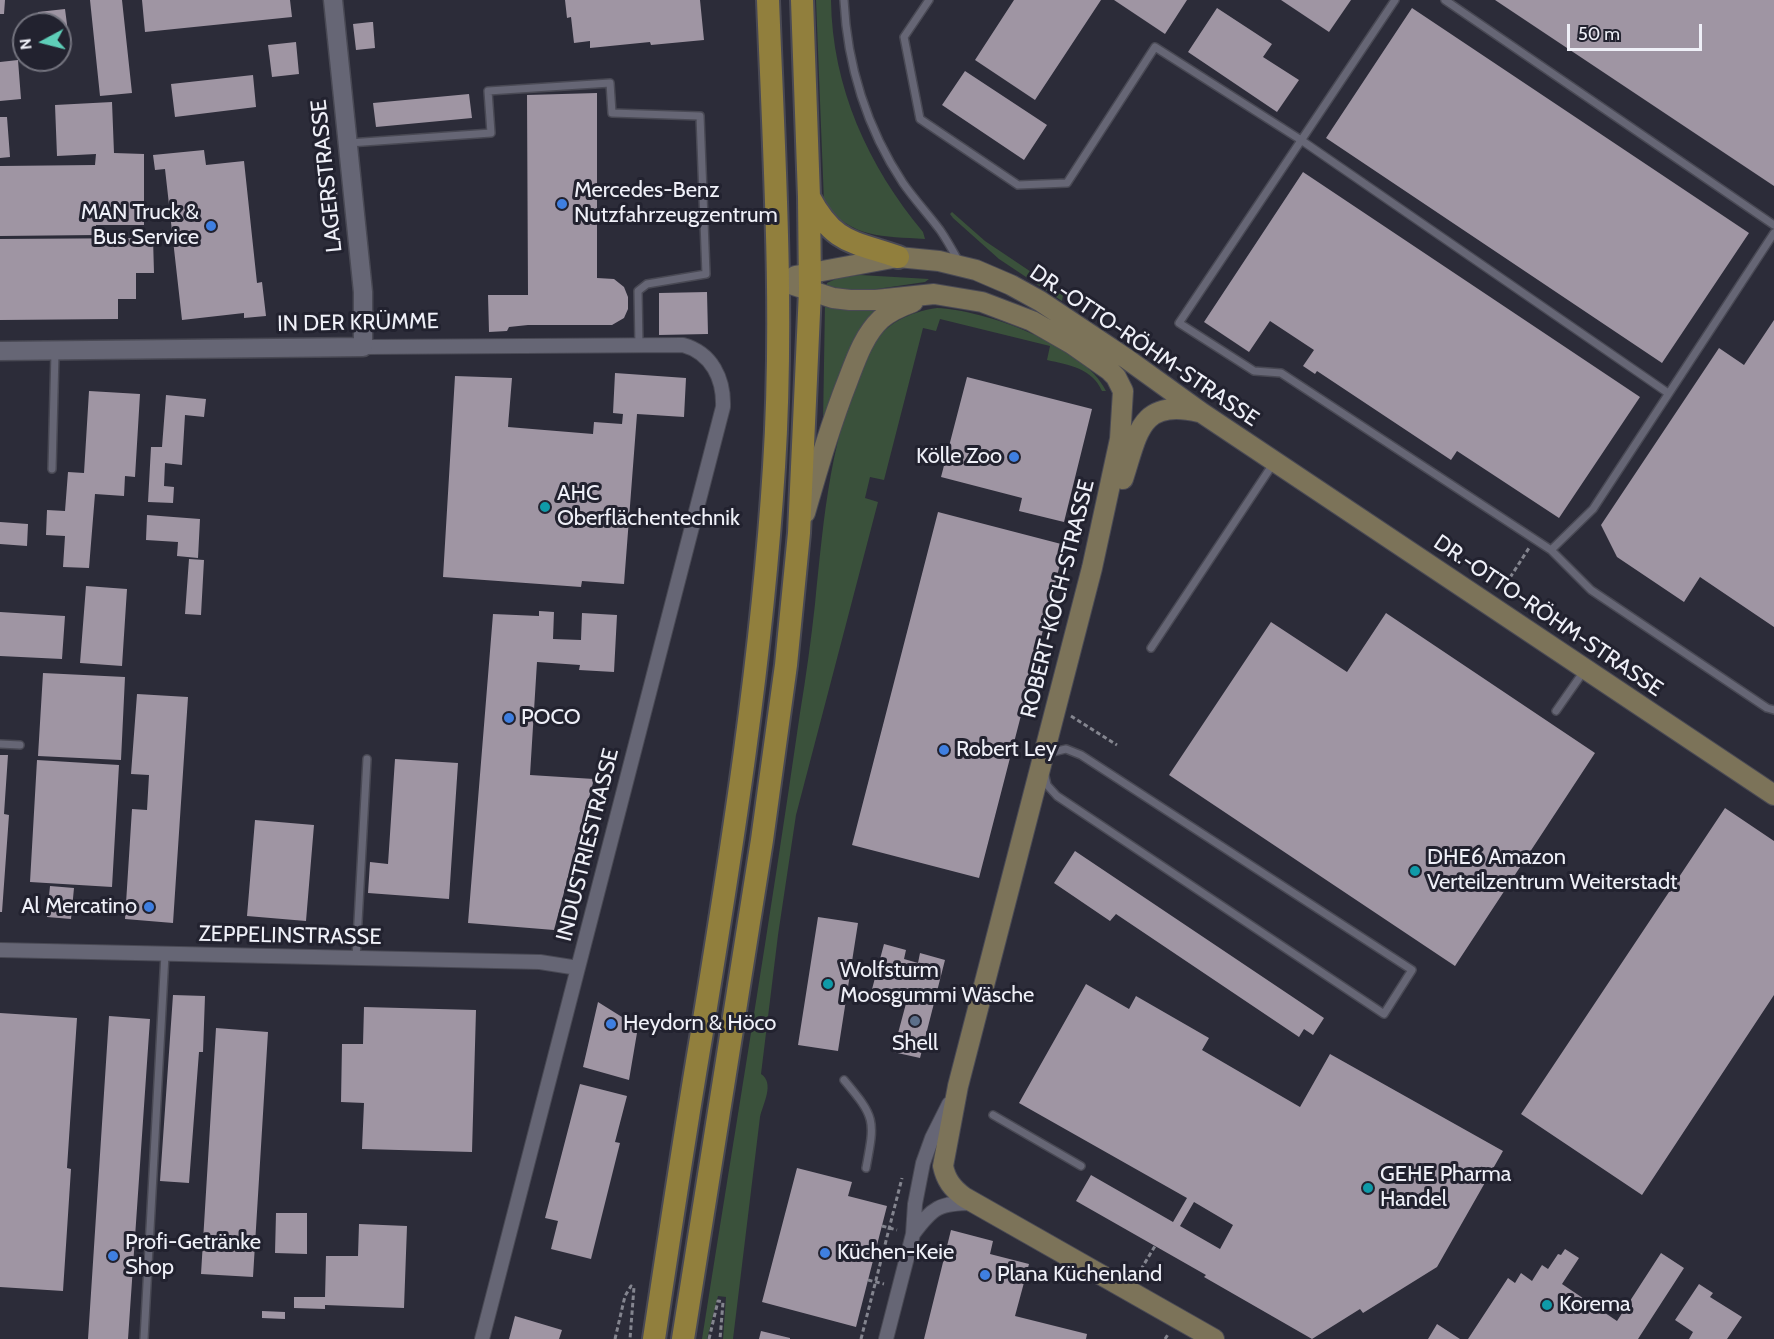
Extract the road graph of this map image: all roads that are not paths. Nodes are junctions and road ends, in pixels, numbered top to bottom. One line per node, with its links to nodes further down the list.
1 (333, 0): 9 (street, LAGERSTRASSE)
2 (768, 0): 15 (main road)
3 (802, 0): 10 (main road)
4 (844, 0): 14 (lane)
5 (929, 0): 8 (lane)
6 (1395, 0): 8 (lane)
7 (1445, 0): 11 (lane)
8 (1300, 140): 23 (lane); 29 (lane)
9 (348, 143): 18 (lane); 19 (street, LAGERSTRASSE)
10 (809, 197): 13 (main road); 16 (main road)
11 (1774, 225)
12 (1774, 232): 23 (lane)
13 (898, 257): 14 (main road, DR.-OTTO-RÖHM-STRASSE); 16 (main road, DR.-OTTO-RÖHM-STRASSE)
14 (960, 265): 25 (main road, DR.-OTTO-RÖHM-STRASSE)
15 (778, 280): 16 (main road, DR.-OTTO-RÖHM-STRASSE); 53 (main road)
16 (810, 281): 17 (main road, DR.-OTTO-RÖHM-STRASSE); 28 (main road)
17 (934, 294): 24 (main road, DR.-OTTO-RÖHM-STRASSE); 28 (main road)
18 (639, 345): 19 (street, IN DER KRÜMME); 22 (street, IN DER KRÜMME)
19 (363, 347): 20 (street, IN DER KRÜMME)
20 (55, 350): 21 (street, IN DER KRÜMME); 27 (lane)
21 (0, 351)
22 (711, 362): 43 (street, INDUSTRIESTRASSE)
23 (1668, 393): 29 (lane)
24 (1124, 400): 30 (main road, ROBERT-KOCH-STRASSE)
25 (1202, 413): 26 (main road, DR.-OTTO-RÖHM-STRASSE); 30 (main road)
26 (1275, 462): 31 (lane); 32 (main road, DR.-OTTO-RÖHM-STRASSE)
27 (52, 469)
28 (799, 533): 54 (main road)
29 (1551, 550): 33 (lane)
30 (1092, 568): 38 (main road, ROBERT-KOCH-STRASSE)
31 (1151, 648)
32 (1586, 669): 34 (lane); 39 (main road, DR.-OTTO-RÖHM-STRASSE)
33 (1774, 710)
34 (1556, 711)
35 (0, 744): 36 (lane)
36 (20, 745)
37 (367, 759): 42 (lane)
38 (1042, 763): 38 (lane); 45 (main road, ROBERT-KOCH-STRASSE)
39 (1774, 795)
40 (0, 950): 41 (street, ZEPPELINSTRASSE)
41 (165, 954): 42 (street, ZEPPELINSTRASSE); 51 (lane)
42 (356, 958): 43 (street, ZEPPELINSTRASSE)
43 (578, 968): 52 (street, INDUSTRIESTRASSE)
44 (844, 1080): 48 (lane)
45 (958, 1086): 49 (main road, ROBERT-KOCH-STRASSE); 50 (street, ROBERT-KOCH-STRASSE)
46 (993, 1115): 47 (lane)
47 (1082, 1166)
48 (866, 1168)
49 (976, 1203): 50 (street, ROBERT-KOCH-STRASSE); 56 (main road)
50 (913, 1234): 55 (street, ROBERT-KOCH-STRASSE)
51 (144, 1339)
52 (482, 1339)
53 (654, 1339)
54 (683, 1339)
55 (886, 1339)
56 (1214, 1339)

